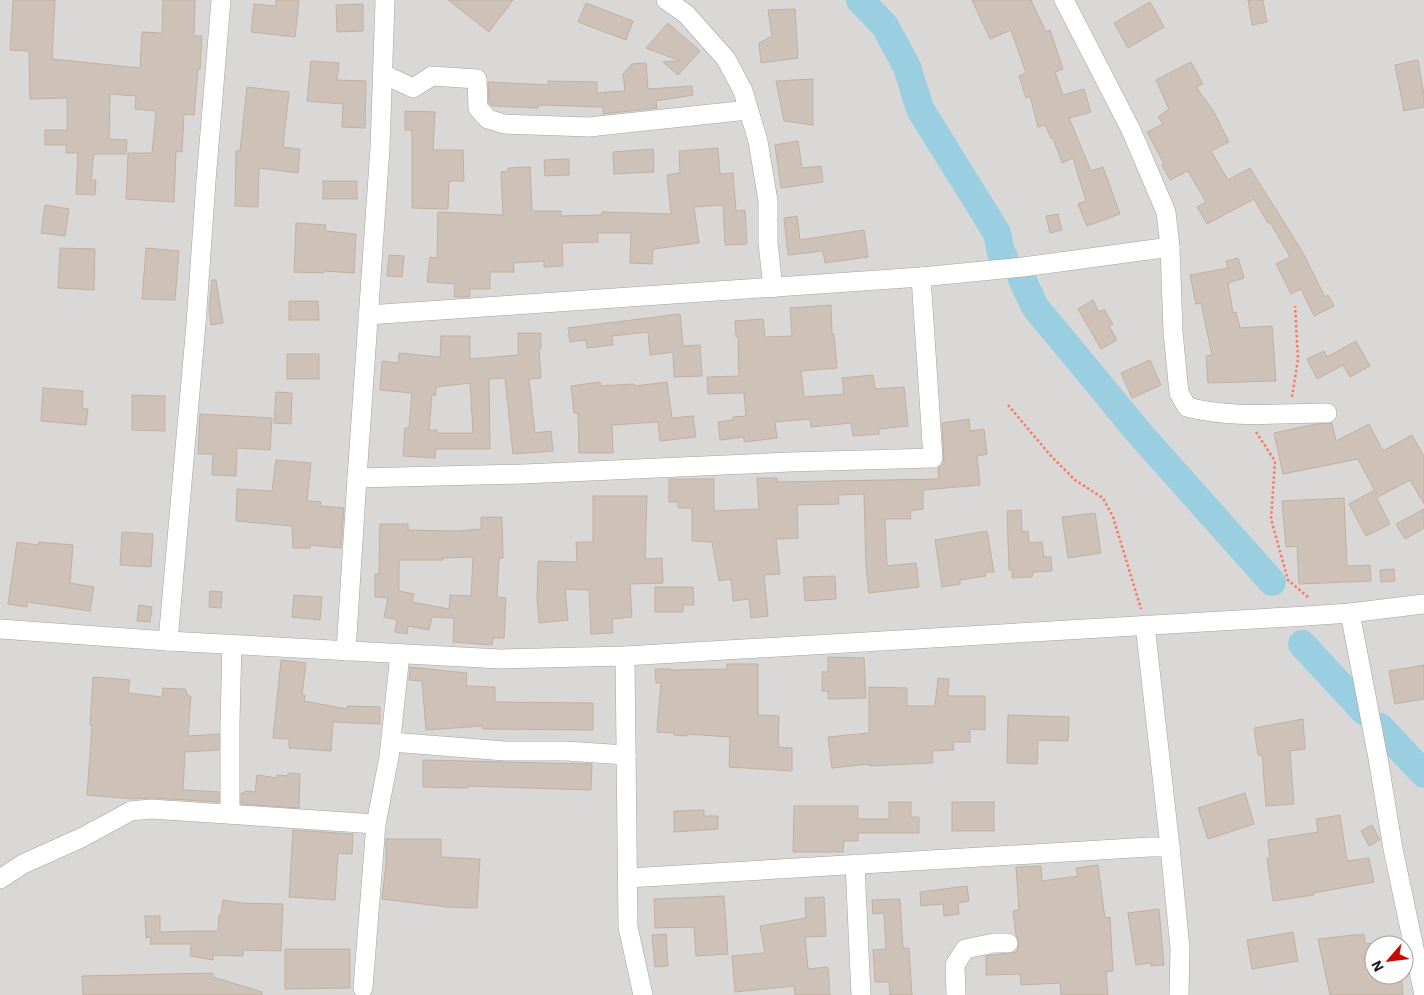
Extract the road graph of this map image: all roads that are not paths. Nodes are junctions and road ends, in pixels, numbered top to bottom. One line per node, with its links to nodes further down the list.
1 (221, 0): 17 (street)
2 (385, 0): 5 (street)
3 (666, 0): 6 (street)
4 (1064, 0): 7 (street)
5 (383, 74): 6 (street); 10 (street)
6 (748, 110): 9 (street)
7 (1170, 247): 8 (street); 11 (street)
8 (921, 277): 9 (street); 12 (street)
9 (773, 288): 10 (street)
10 (368, 314): 12 (street)
11 (1327, 413)
12 (357, 478): 19 (street)
13 (1424, 604): 14 (street)
14 (1350, 613): 15 (street); 36 (street)
15 (1145, 625): 21 (street); 26 (street)
16 (0, 629): 17 (street)
17 (168, 641): 18 (street)
18 (232, 644): 19 (street); 24 (street)
19 (346, 651): 20 (street)
20 (400, 654): 21 (street); 22 (street)
21 (625, 656): 23 (street)
22 (391, 742): 23 (street); 25 (street)
23 (626, 755): 28 (street)
24 (230, 814): 25 (street); 29 (street)
25 (376, 824): 31 (street)
26 (1170, 847): 27 (street); 35 (street)
27 (855, 864): 28 (street); 33 (street)
28 (628, 878): 32 (street)
29 (0, 880)
30 (1008, 943): 34 (street)
31 (363, 988)
32 (643, 995)
33 (861, 995)
34 (956, 995)
35 (1179, 995)
36 (1424, 995)

